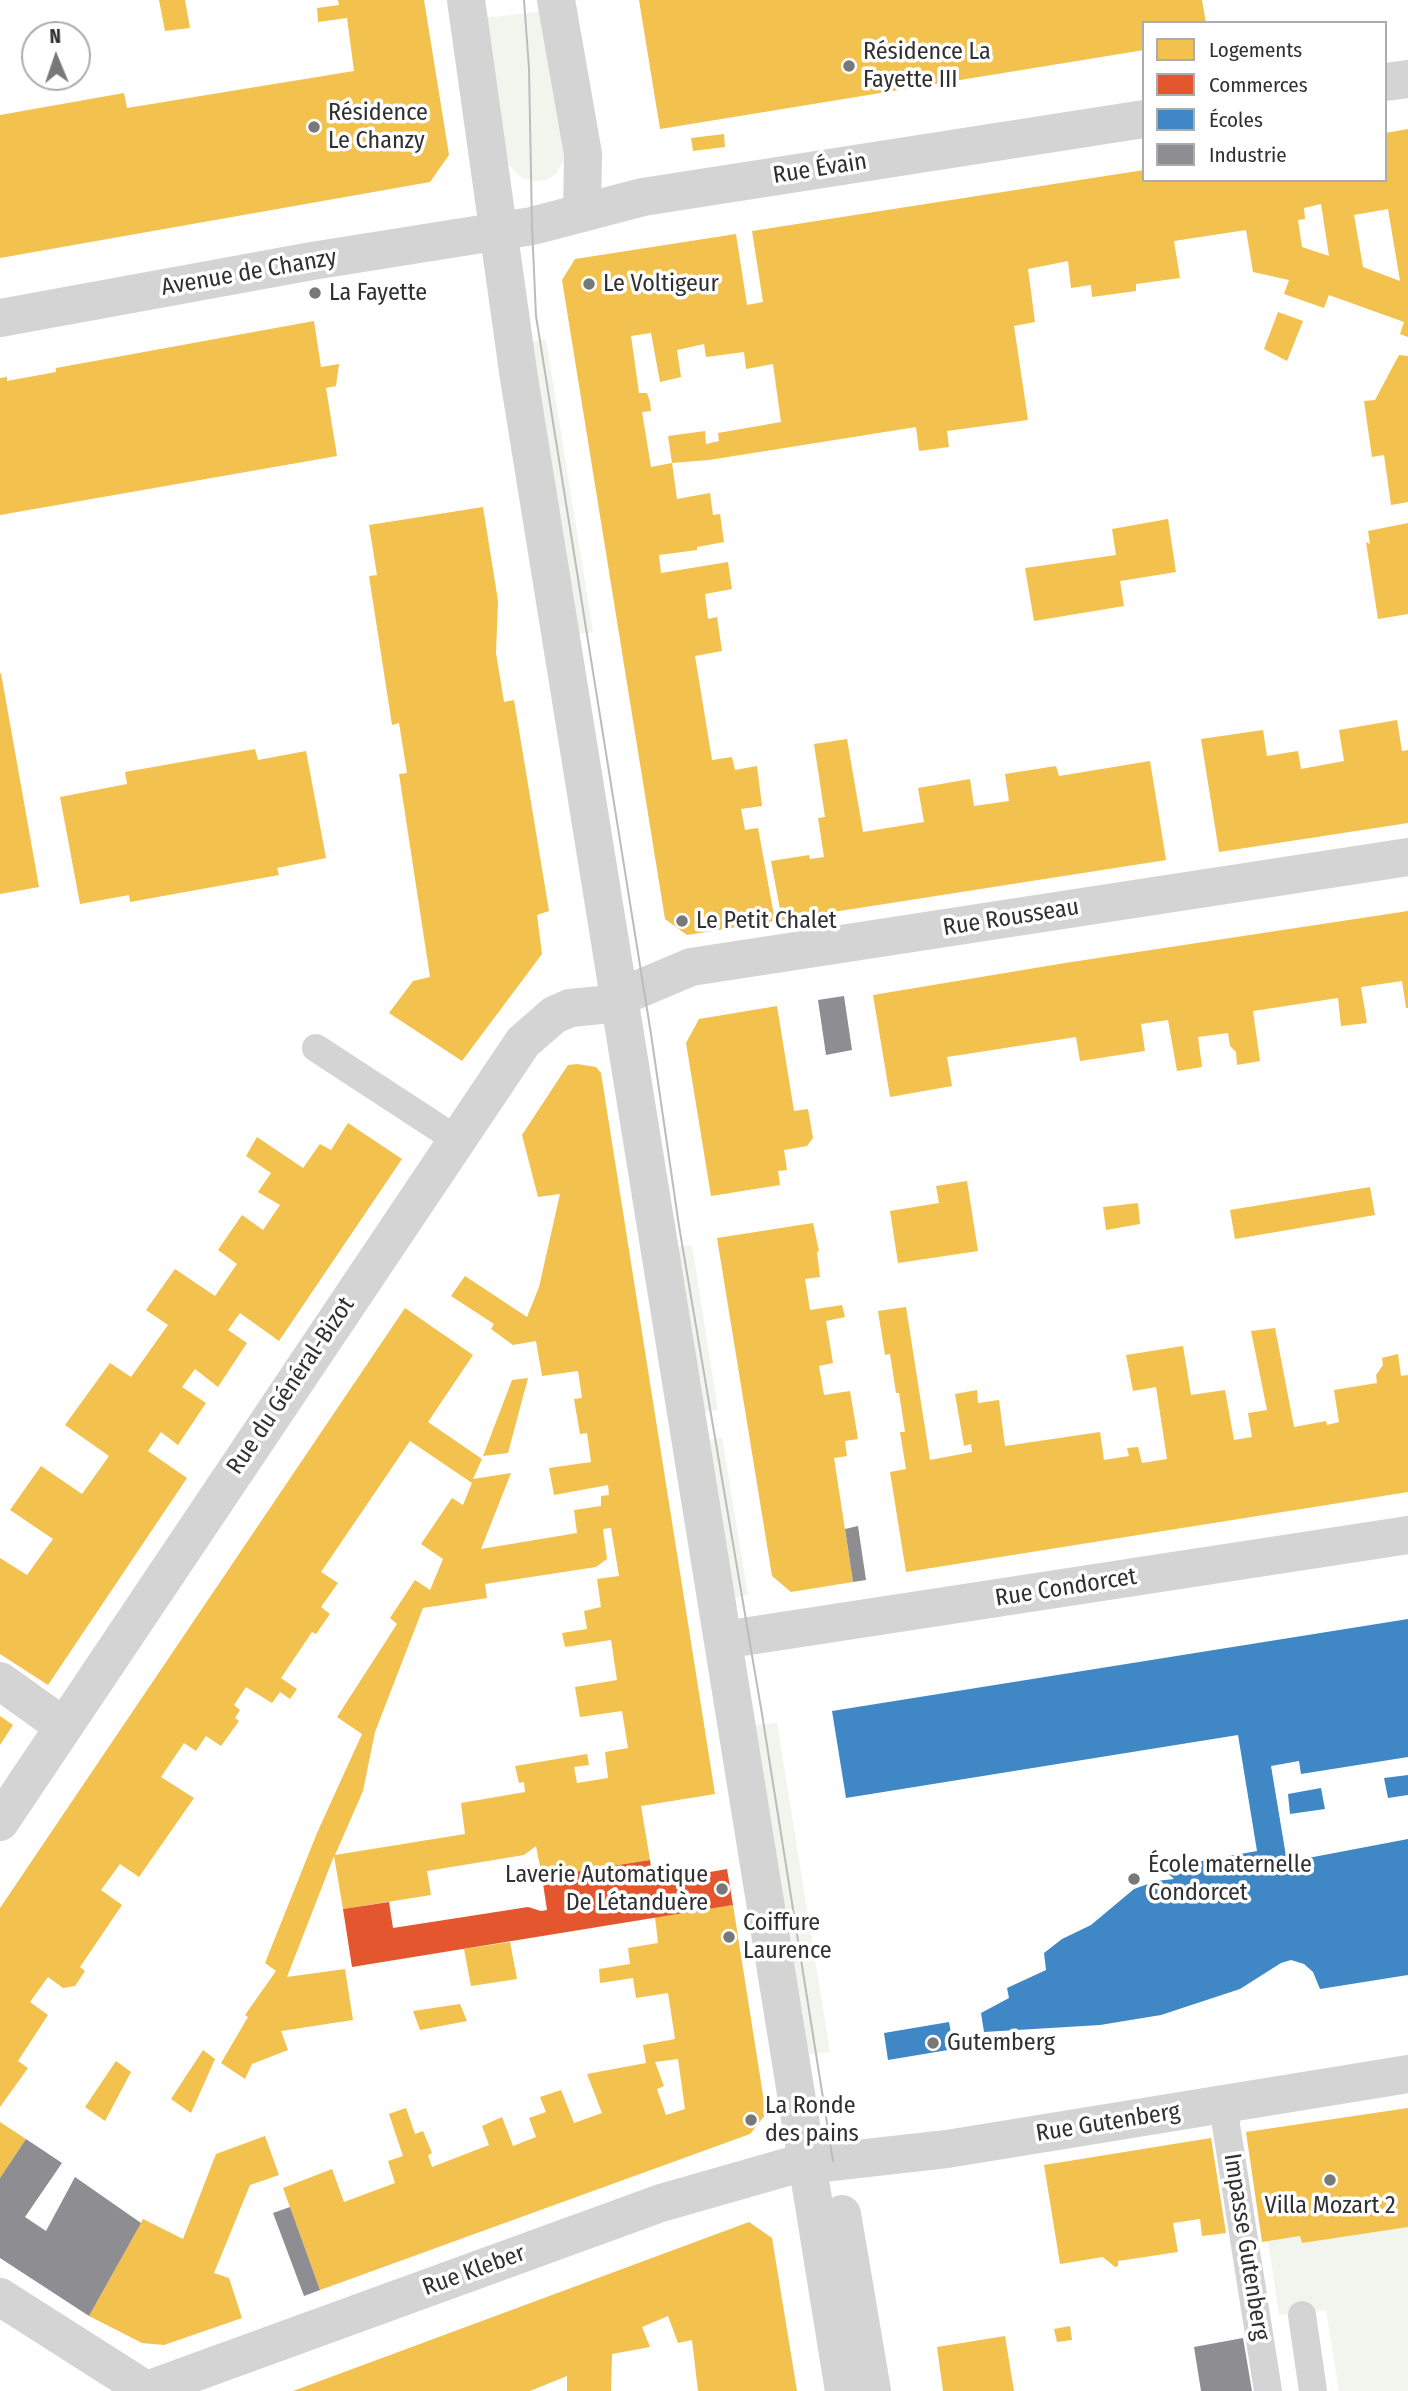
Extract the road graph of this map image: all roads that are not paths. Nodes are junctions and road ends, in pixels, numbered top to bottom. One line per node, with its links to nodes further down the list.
1 (466, 0): 7 (street)
2 (556, 0): 6 (street)
3 (1408, 79): 4 (street)
4 (1387, 82)
5 (1142, 120): 6 (street, Rue Évain)
6 (582, 213): 7 (street, Rue Évain)
7 (498, 232): 8 (street, Avenue de Chanzy); 10 (street)
8 (0, 317)
9 (1408, 857): 10 (street, Rue Rousseau)
10 (619, 997): 12 (street, Rue du Général-Bizot); 14 (street)
11 (316, 1048): 12 (lane)
12 (457, 1140): 16 (street, Rue du Général-Bizot)
13 (1408, 1535): 14 (street, Rue Condorcet)
14 (723, 1640): 20 (street)
15 (0, 1681): 16 (street)
16 (64, 1726): 17 (street, Rue du Général-Bizot)
17 (0, 1822)
18 (1408, 2074): 19 (street, Rue Gutenberg)
19 (1227, 2103): 20 (street, Rue Gutenberg); 26 (lane, Impasse Gutenberg)
20 (820, 2163): 23 (street, Rue Kleber); 24 (street); 25 (street)
21 (0, 2297): 23 (street)
22 (1302, 2315): 27 (lane)
23 (145, 2391)
24 (844, 2391)
25 (872, 2391)
26 (1268, 2391)
27 (1313, 2391)

